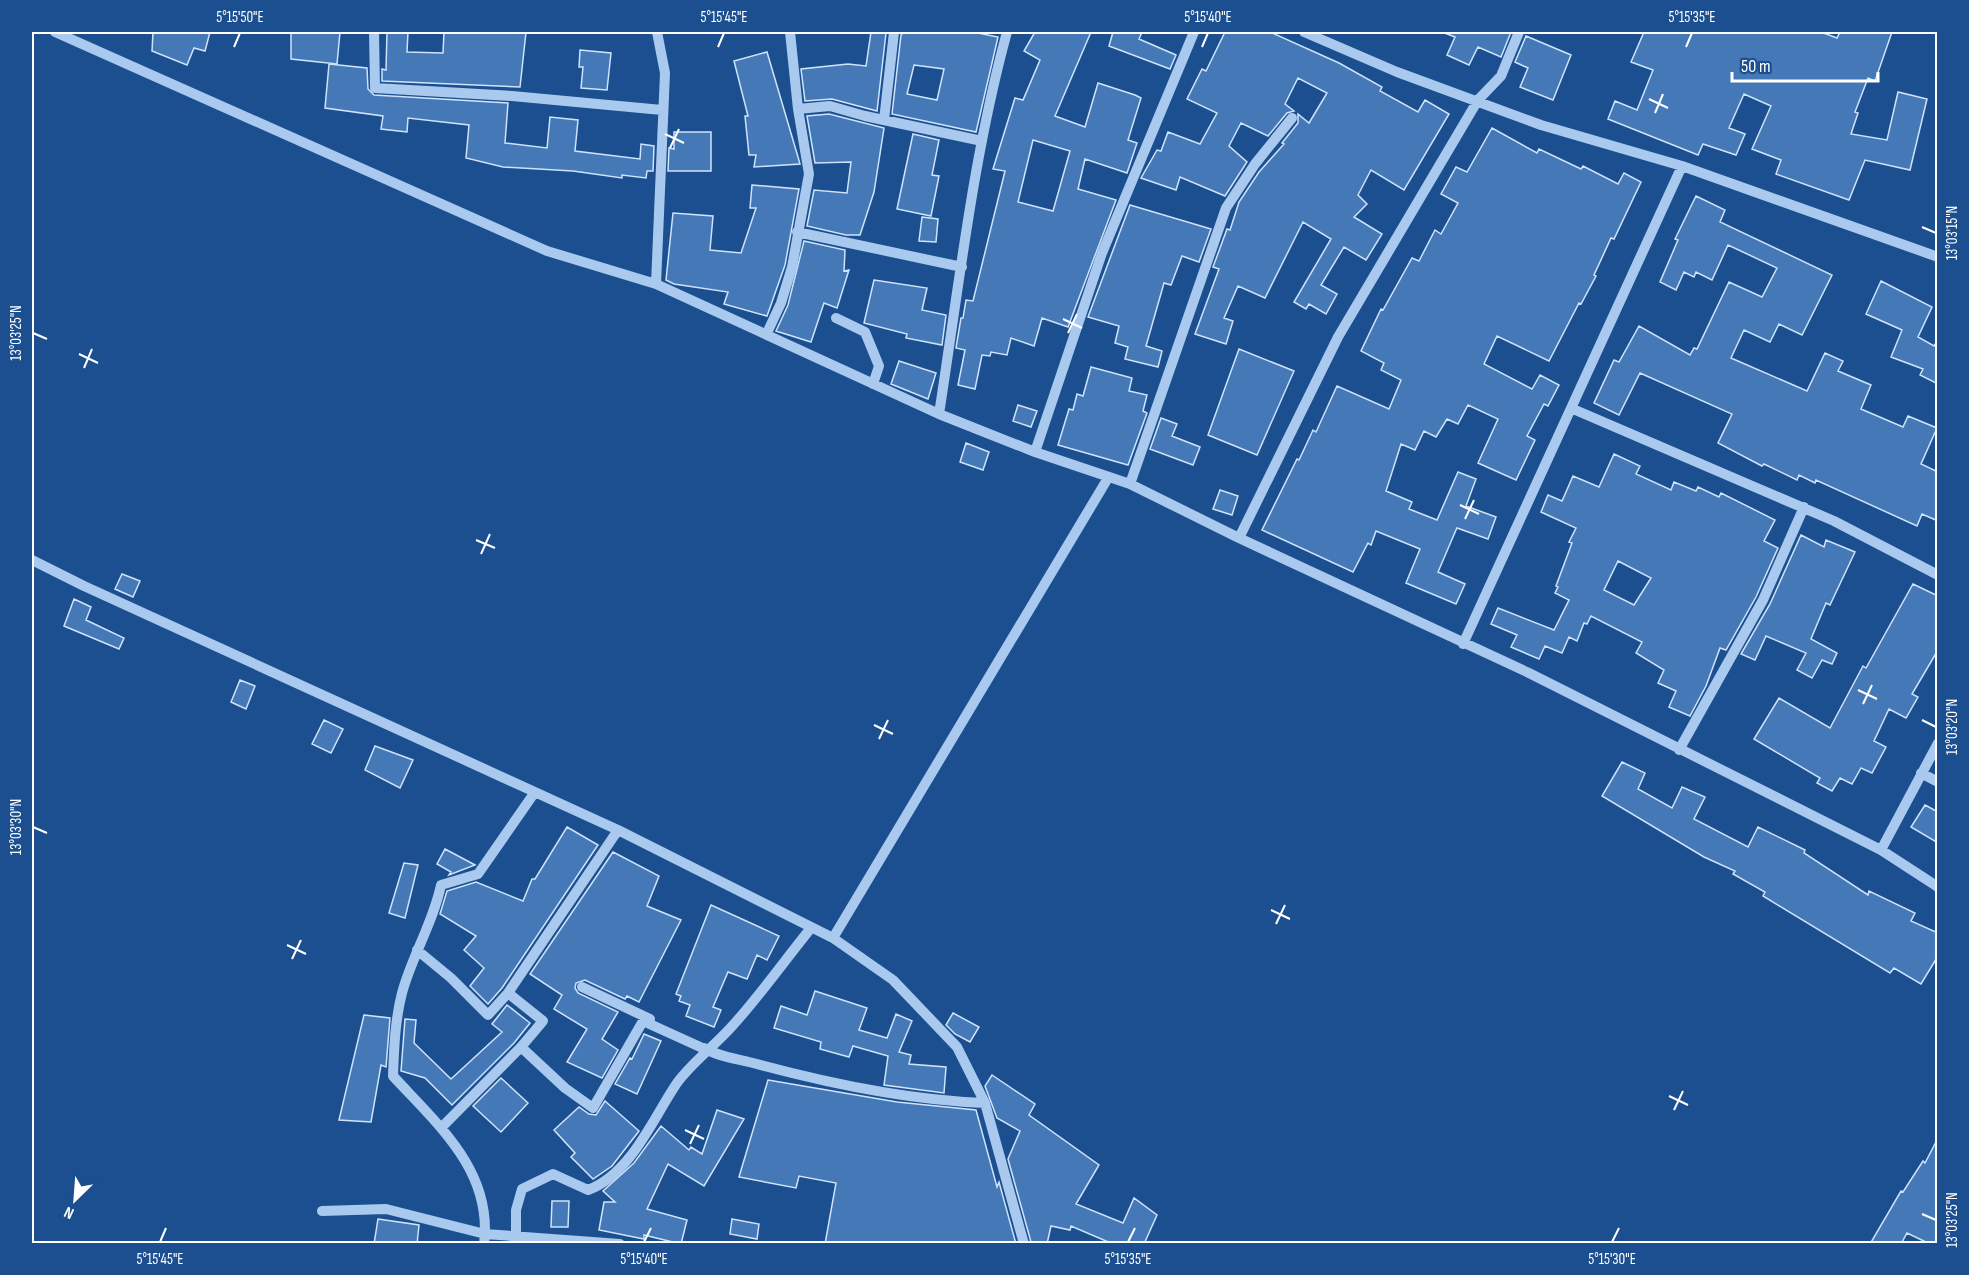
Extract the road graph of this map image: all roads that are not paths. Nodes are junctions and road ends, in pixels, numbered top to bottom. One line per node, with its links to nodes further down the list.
1 (55, 32): 20 (street)
2 (375, 32): 12 (street)
3 (657, 32): 12 (street)
4 (790, 32): 11 (street)
5 (894, 32): 14 (street)
6 (1007, 32): 15 (street)
7 (1304, 32): 10 (street)
8 (1519, 32): 10 (street)
9 (1189, 33): 26 (street)
10 (1478, 100): 16 (street); 30 (street)
11 (798, 109): 14 (street); 17 (street)
12 (662, 110): 20 (street)
13 (1292, 118): 28 (street)
14 (884, 120): 15 (street)
15 (982, 141): 19 (street)
16 (1682, 166): 18 (street); 24 (street)
17 (797, 232): 19 (street); 22 (street)
18 (1938, 257)
19 (962, 267): 25 (street)
20 (657, 284): 22 (street)
21 (836, 318): 23 (street)
22 (767, 333): 23 (street)
23 (873, 384): 25 (street)
24 (1573, 409): 29 (street); 33 (street)
25 (939, 414): 26 (street)
26 (1035, 452): 27 (street)
27 (1108, 478): 28 (street); 43 (street)
28 (1130, 483): 30 (street)
29 (1804, 507): 32 (street); 35 (street)
30 (1239, 538): 33 (street)
31 (32, 560): 38 (street)
32 (1938, 575)
33 (1463, 644): 35 (street)
34 (1938, 743): 36 (street)
35 (1679, 750): 40 (street)
36 (1921, 773): 37 (street); 40 (street)
37 (1938, 782)
38 (535, 792): 39 (street); 44 (street)
39 (618, 830): 42 (street); 46 (street)
40 (1881, 850): 41 (street)
41 (1938, 887)
42 (811, 928): 43 (street); 48 (street)
43 (833, 938): 49 (street)
44 (417, 950): 46 (street); 50 (street)
45 (582, 987): 48 (street)
46 (508, 993): 47 (street)
47 (521, 1047): 48 (street); 50 (street)
48 (709, 1051): 49 (street); 52 (street)
49 (985, 1103): 55 (street)
50 (441, 1128): 53 (street)
51 (322, 1211): 53 (street)
52 (516, 1237): 53 (street); 54 (street)
53 (485, 1239)
54 (620, 1244)
55 (1024, 1244)

